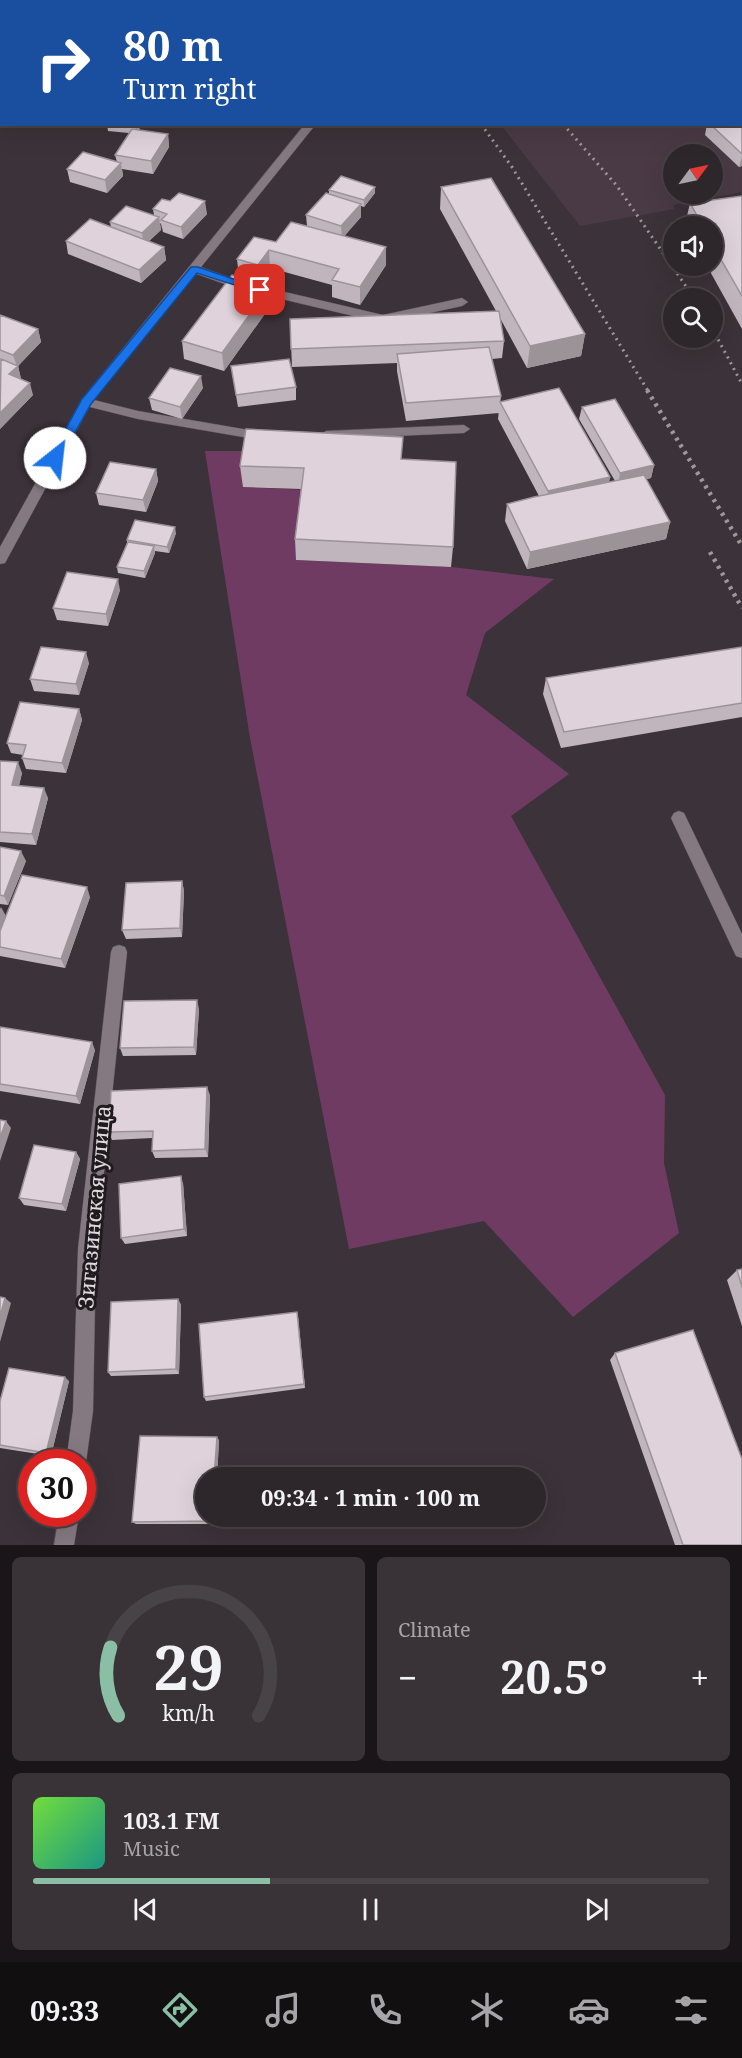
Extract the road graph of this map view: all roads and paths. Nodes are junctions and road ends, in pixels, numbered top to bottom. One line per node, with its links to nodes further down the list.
1 (309, 126): 2 (street)
2 (195, 269): 3 (street); 4 (street)
3 (462, 302)
4 (86, 402): 7 (street); 8 (street)
5 (464, 429): 6 (street)
6 (310, 435)
7 (275, 437)
8 (0, 559)
9 (679, 818): 10 (street)
10 (742, 951)
11 (119, 952): 12 (street, Зигазинская улица)
12 (78, 1449)
13 (67, 1527): 14 (street)
14 (64, 1545)

